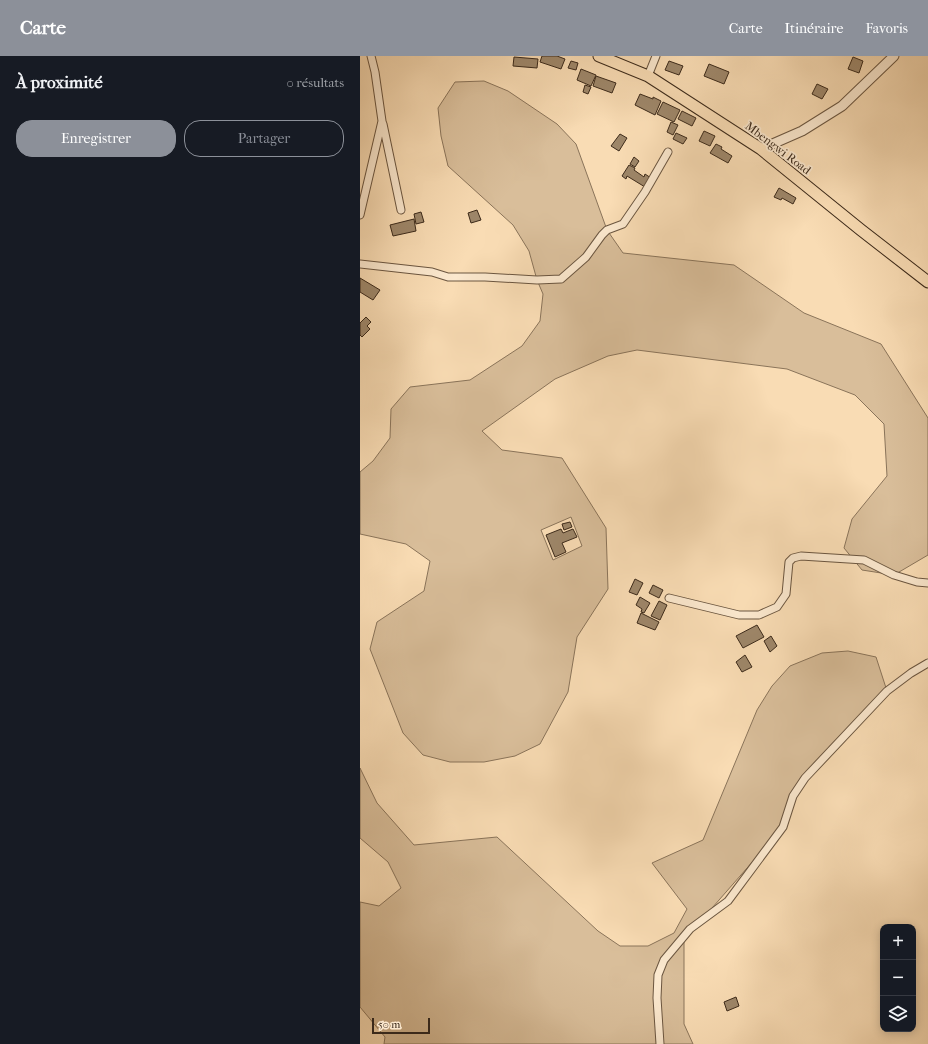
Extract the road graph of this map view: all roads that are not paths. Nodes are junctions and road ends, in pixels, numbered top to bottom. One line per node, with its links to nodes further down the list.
1 (371, 56): 6 (street)
2 (599, 56): 5 (main road, Mbengwi Road)
3 (656, 56): 5 (street)
4 (894, 56): 7 (street)
5 (648, 76): 7 (main road, Mbengwi Road)
6 (382, 121): 9 (street); 10 (street)
7 (761, 149): 12 (main road, Mbengwi Road)
8 (668, 152): 11 (street)
9 (401, 210)
10 (360, 215)
11 (360, 264)
12 (928, 282)
13 (928, 583): 14 (street)
14 (669, 598)
15 (928, 663): 16 (street)
16 (660, 1044)

